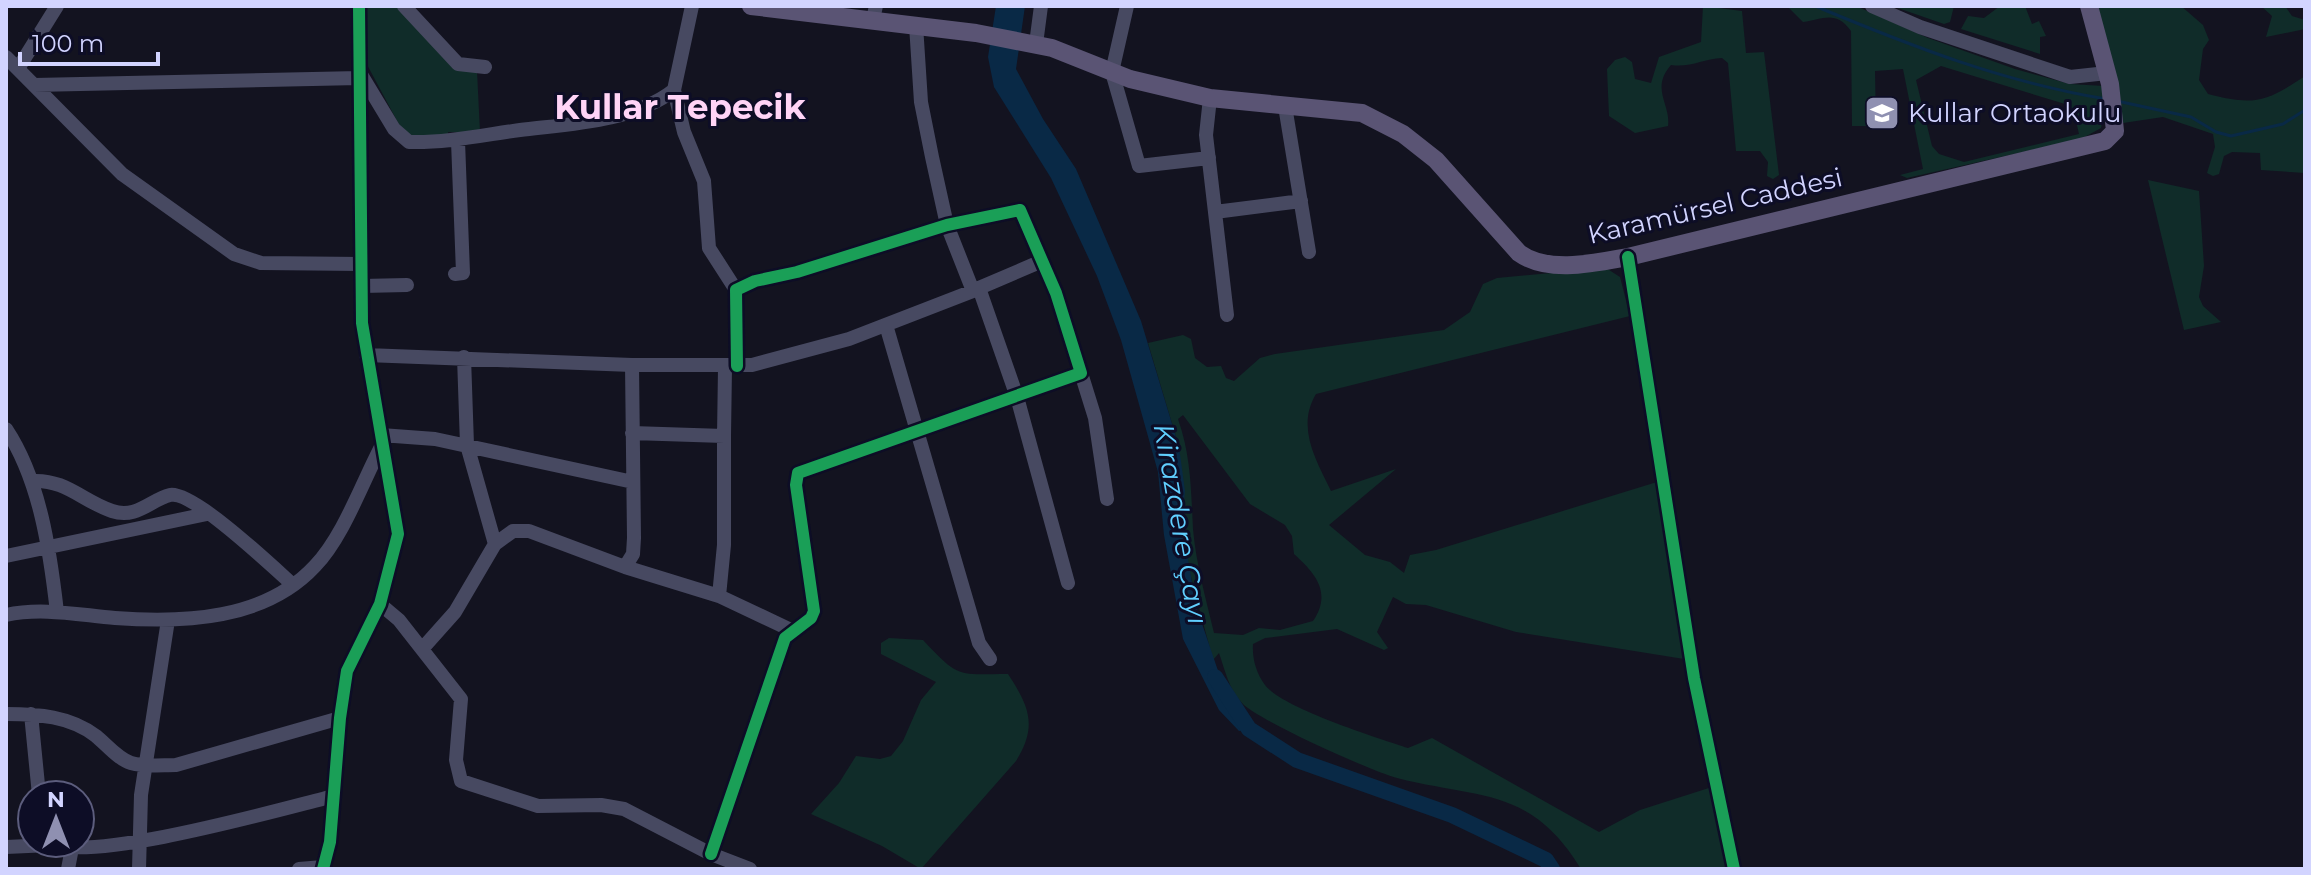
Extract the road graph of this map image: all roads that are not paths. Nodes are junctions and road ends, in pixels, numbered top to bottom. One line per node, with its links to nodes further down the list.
1 (57, 6): 14 (street)
2 (359, 6): 17 (street)
3 (404, 6): 15 (street)
4 (692, 6): 20 (street)
5 (754, 6): 10 (main road, Karamürsel Caddesi)
6 (1041, 6): 12 (street)
7 (1127, 6): 16 (street)
8 (1872, 6): 18 (street)
9 (2089, 6): 18 (main road, Karamürsel Caddesi)
10 (875, 13): 11 (main road, Karamürsel Caddesi)
11 (916, 25): 12 (main road, Karamürsel Caddesi); 27 (street)
12 (1036, 44): 16 (main road, Karamürsel Caddesi)
13 (6, 57): 14 (street)
14 (19, 67): 19 (street)
15 (485, 67)
16 (1112, 72): 21 (main road, Karamürsel Caddesi); 24 (street)
17 (359, 74): 19 (street); 23 (street); 31 (street)
18 (2108, 78): 29 (main road, Karamürsel Caddesi)
19 (34, 85): 31 (street)
20 (674, 90): 23 (street); 35 (street)
21 (1210, 98): 22 (main road, Karamürsel Caddesi); 24 (street)
22 (1285, 106): 25 (street); 29 (main road, Karamürsel Caddesi)
23 (458, 141): 32 (street)
24 (1209, 158): 26 (street)
25 (1301, 201): 26 (street); 28 (street)
26 (1215, 212): 37 (street)
27 (947, 225): 30 (street); 35 (street); 36 (street)
28 (1309, 252)
29 (1628, 257): 82 (street)
30 (1042, 261): 36 (street); 43 (street)
31 (362, 264): 34 (street)
32 (455, 274)
33 (407, 285): 34 (street)
34 (362, 286): 39 (street)
35 (736, 290): 42 (street)
36 (976, 290): 38 (street); 44 (street)
37 (1227, 315)
38 (886, 325): 42 (street); 47 (street)
39 (366, 355): 40 (street); 49 (street)
40 (464, 357): 41 (street); 50 (street)
41 (632, 365): 42 (street); 46 (street)
42 (731, 366): 48 (street)
43 (1081, 373): 44 (street); 53 (street)
44 (1017, 397): 47 (street); 59 (street)
45 (6, 429): 51 (street)
46 (632, 433): 48 (street); 52 (street)
47 (916, 433): 66 (street); 68 (street)
48 (724, 436): 61 (street)
49 (382, 439): 50 (street); 60 (street); 62 (street)
50 (467, 445): 52 (street); 55 (street)
51 (32, 481): 54 (street); 56 (street)
52 (633, 482): 58 (street)
53 (1107, 499)
54 (207, 514): 56 (street); 60 (street)
55 (495, 544): 58 (street); 67 (street)
56 (46, 549): 57 (street); 63 (street)
57 (6, 556)
58 (625, 567): 61 (street)
59 (1068, 583)
60 (293, 585): 65 (street)
61 (719, 596): 66 (street)
62 (380, 604): 67 (street); 71 (street)
63 (57, 612): 64 (street); 65 (street)
64 (6, 615)
65 (168, 620): 72 (street)
66 (791, 630): 77 (street)
67 (422, 649): 77 (street)
68 (990, 659)
69 (6, 714): 70 (street)
70 (31, 714): 72 (street); 73 (street)
71 (340, 718): 72 (street); 74 (street)
72 (148, 765): 75 (street)
73 (37, 779)
74 (334, 796): 75 (street); 78 (street)
75 (140, 839): 76 (street); 79 (street)
76 (96, 845)
77 (711, 854): 81 (street)
78 (323, 868): 80 (street)
79 (139, 869)
80 (299, 869)
81 (750, 869)
82 (1734, 869)

